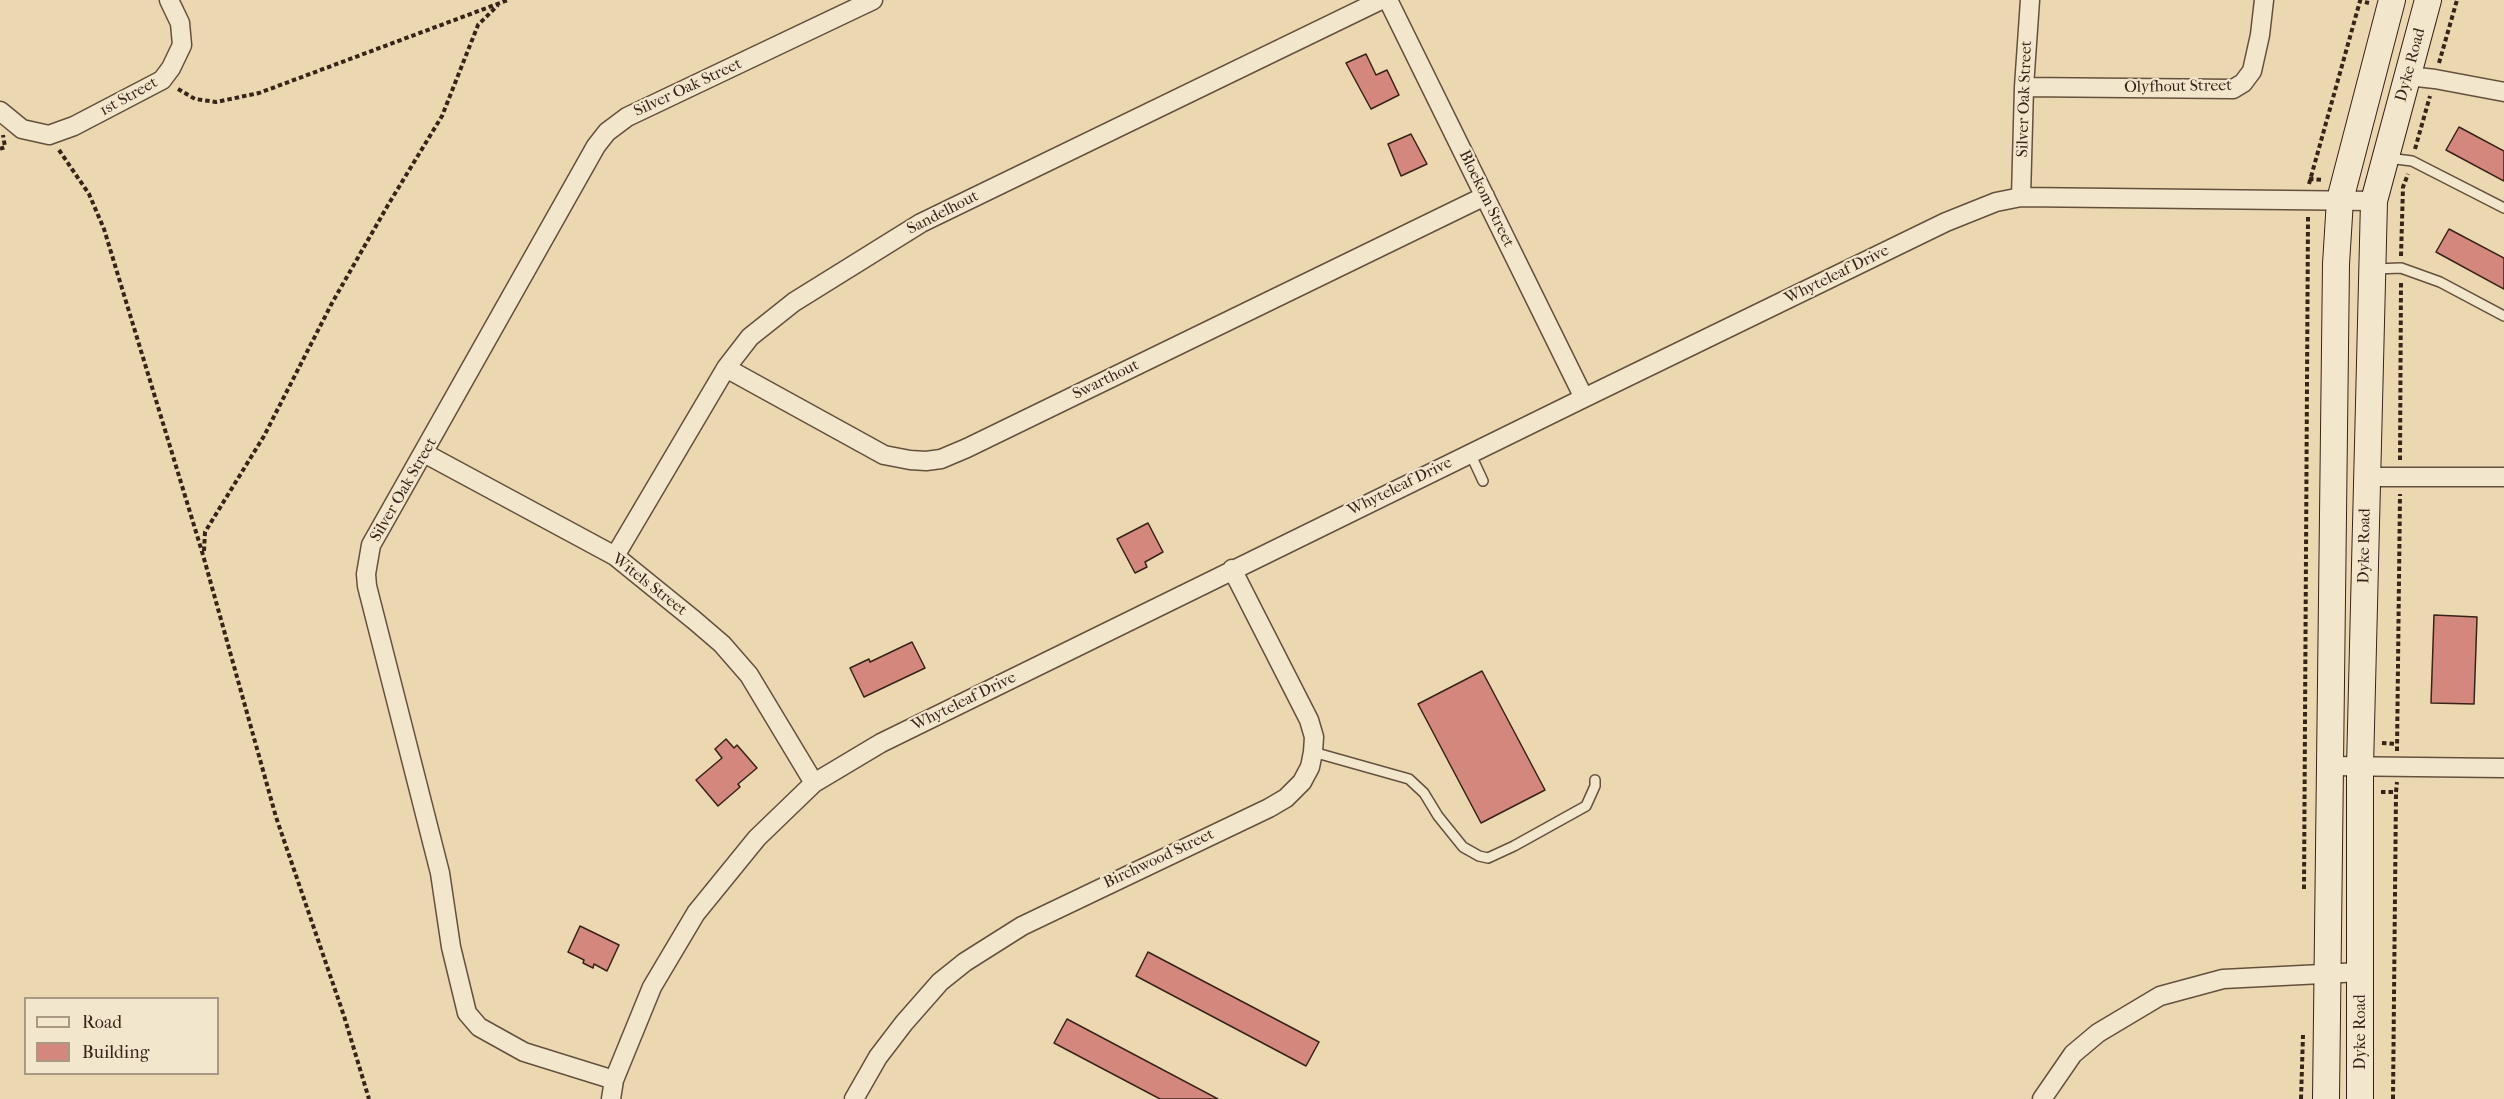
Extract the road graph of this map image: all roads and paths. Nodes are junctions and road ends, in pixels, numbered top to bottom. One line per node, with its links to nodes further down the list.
1 (169, 0): 14 (street, 1st Street)
2 (508, 0): 11 (path)
3 (873, 0): 31 (street, Silver Oak Street)
4 (1381, 0): 29 (street, Sandelhout)
5 (1388, 0): 21 (street, Bloekom Street)
6 (2030, 0): 15 (street, Silver Oak Street)
7 (2264, 0): 15 (street, Olyfhout Street)
8 (2392, 0): 23 (street, Dyke Road)
9 (2428, 0): 12 (street, Dyke Road)
10 (2457, 0): 13 (path)
11 (498, 4): 14 (path); 37 (path)
12 (2408, 76): 13 (street); 19 (street, Dyke Road)
13 (2435, 79): 16 (street); 20 (path)
14 (162, 80): 18 (street, 1st Street)
15 (2024, 87): 22 (street, Silver Oak Street)
16 (2504, 92)
17 (0, 111): 18 (street)
18 (49, 135): 37 (path)
19 (2386, 157): 20 (lane); 24 (street, Dyke Road)
20 (2412, 161): 25 (lane); 26 (path)
21 (1485, 196): 29 (street, Swarthout); 30 (street, Bloekom Street)
22 (2021, 197): 23 (street, Whyteleaf Drive); 30 (street, Whyteleaf Drive)
23 (2340, 200): 24 (street, Whyteleaf Drive); 41 (street, Dyke Road)
24 (2374, 201): 27 (street, Dyke Road)
25 (2504, 208)
26 (2401, 268): 27 (lane); 28 (lane); 33 (path)
27 (2372, 269): 34 (street, Dyke Road)
28 (2504, 316)
29 (726, 368): 38 (street, Sandelhout)
30 (1584, 398): 32 (street, Whyteleaf Drive)
31 (424, 453): 38 (street, Witels Street); 50 (street, Silver Oak Street)
32 (1470, 453): 36 (lane); 39 (street, Whyteleaf Drive)
33 (2400, 476): 34 (street); 35 (street); 42 (path)
34 (2367, 477): 44 (street, Dyke Road)
35 (2504, 477)
36 (1483, 481)
37 (203, 555): 51 (path)
38 (615, 556): 46 (street, Witels Street)
39 (1232, 569): 40 (street, Birchwood Street); 46 (street, Whyteleaf Drive)
40 (1313, 752): 45 (lane); 53 (street, Birchwood Street)
41 (2330, 766): 44 (street); 49 (street, Dyke Road)
42 (2397, 767): 43 (street); 44 (street); 47 (path)
43 (2504, 768)
44 (2360, 779): 47 (path); 48 (street, Dyke Road)
45 (1594, 780)
46 (814, 783): 50 (street, Whyteleaf Drive)
47 (2396, 792): 57 (path)
48 (2361, 972): 49 (street); 56 (street, Dyke Road)
49 (2326, 975): 54 (street); 55 (street, Dyke Road)
50 (614, 1080): 52 (street, Whyteleaf Drive)
51 (369, 1099)
52 (610, 1099)
53 (854, 1099)
54 (2042, 1099)
55 (2325, 1099)
56 (2361, 1099)
57 (2393, 1099)

